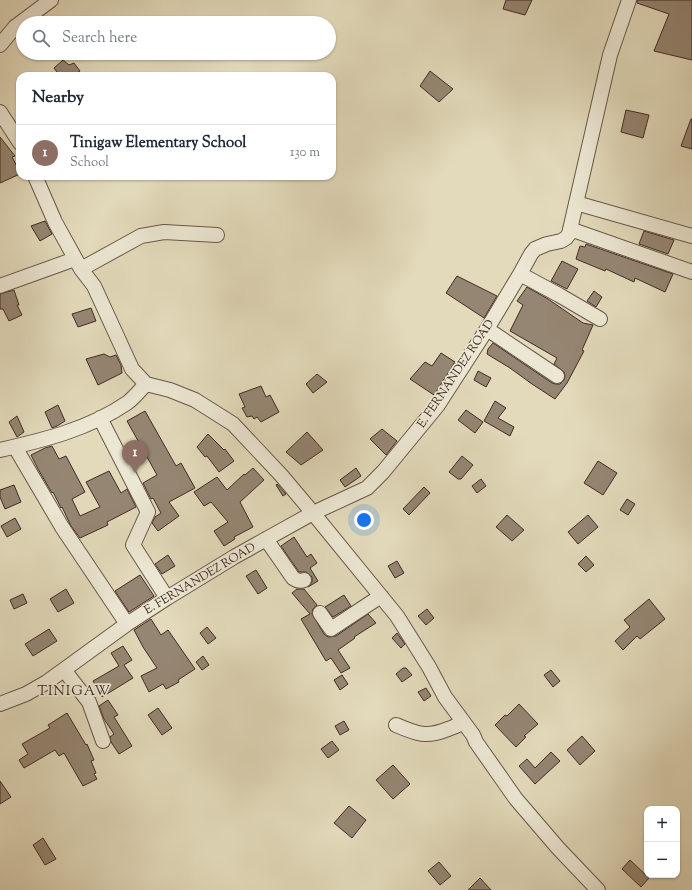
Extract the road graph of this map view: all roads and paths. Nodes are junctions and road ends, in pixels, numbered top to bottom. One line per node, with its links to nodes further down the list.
1 (51, 0): 3 (street)
2 (629, 0): 9 (street)
3 (30, 16)
4 (16, 26): 5 (street)
5 (0, 45)
6 (0, 112): 7 (street)
7 (16, 138)
8 (37, 180): 13 (street)
9 (576, 203): 10 (street); 12 (street)
10 (570, 229): 14 (street); 15 (street, E. FERNANDEZ ROAD)
11 (217, 235): 13 (street)
12 (692, 236)
13 (78, 264): 16 (street); 20 (street)
14 (692, 272)
15 (520, 274): 17 (street); 18 (street, E. FERNANDEZ ROAD)
16 (0, 286)
17 (600, 319)
18 (487, 329): 19 (street); 24 (street, E. FERNANDEZ ROAD)
19 (557, 376)
20 (146, 384): 21 (street); 24 (street)
21 (100, 418): 22 (street); 28 (street)
22 (15, 447): 23 (street); 30 (street)
23 (0, 450)
24 (313, 513): 25 (street, E. FERNANDEZ ROAD); 27 (street)
25 (266, 539): 26 (street); 28 (street, E. FERNANDEZ ROAD)
26 (304, 580)
27 (381, 596): 29 (street); 33 (street)
28 (167, 598): 30 (street, E. FERNANDEZ ROAD)
29 (320, 613)
30 (127, 624): 31 (street, E. FERNANDEZ ROAD)
31 (64, 670): 32 (street, E. FERNANDEZ ROAD); 35 (street)
32 (0, 704)
33 (462, 722): 34 (street); 36 (street)
34 (396, 725)
35 (103, 740)
36 (598, 890)

